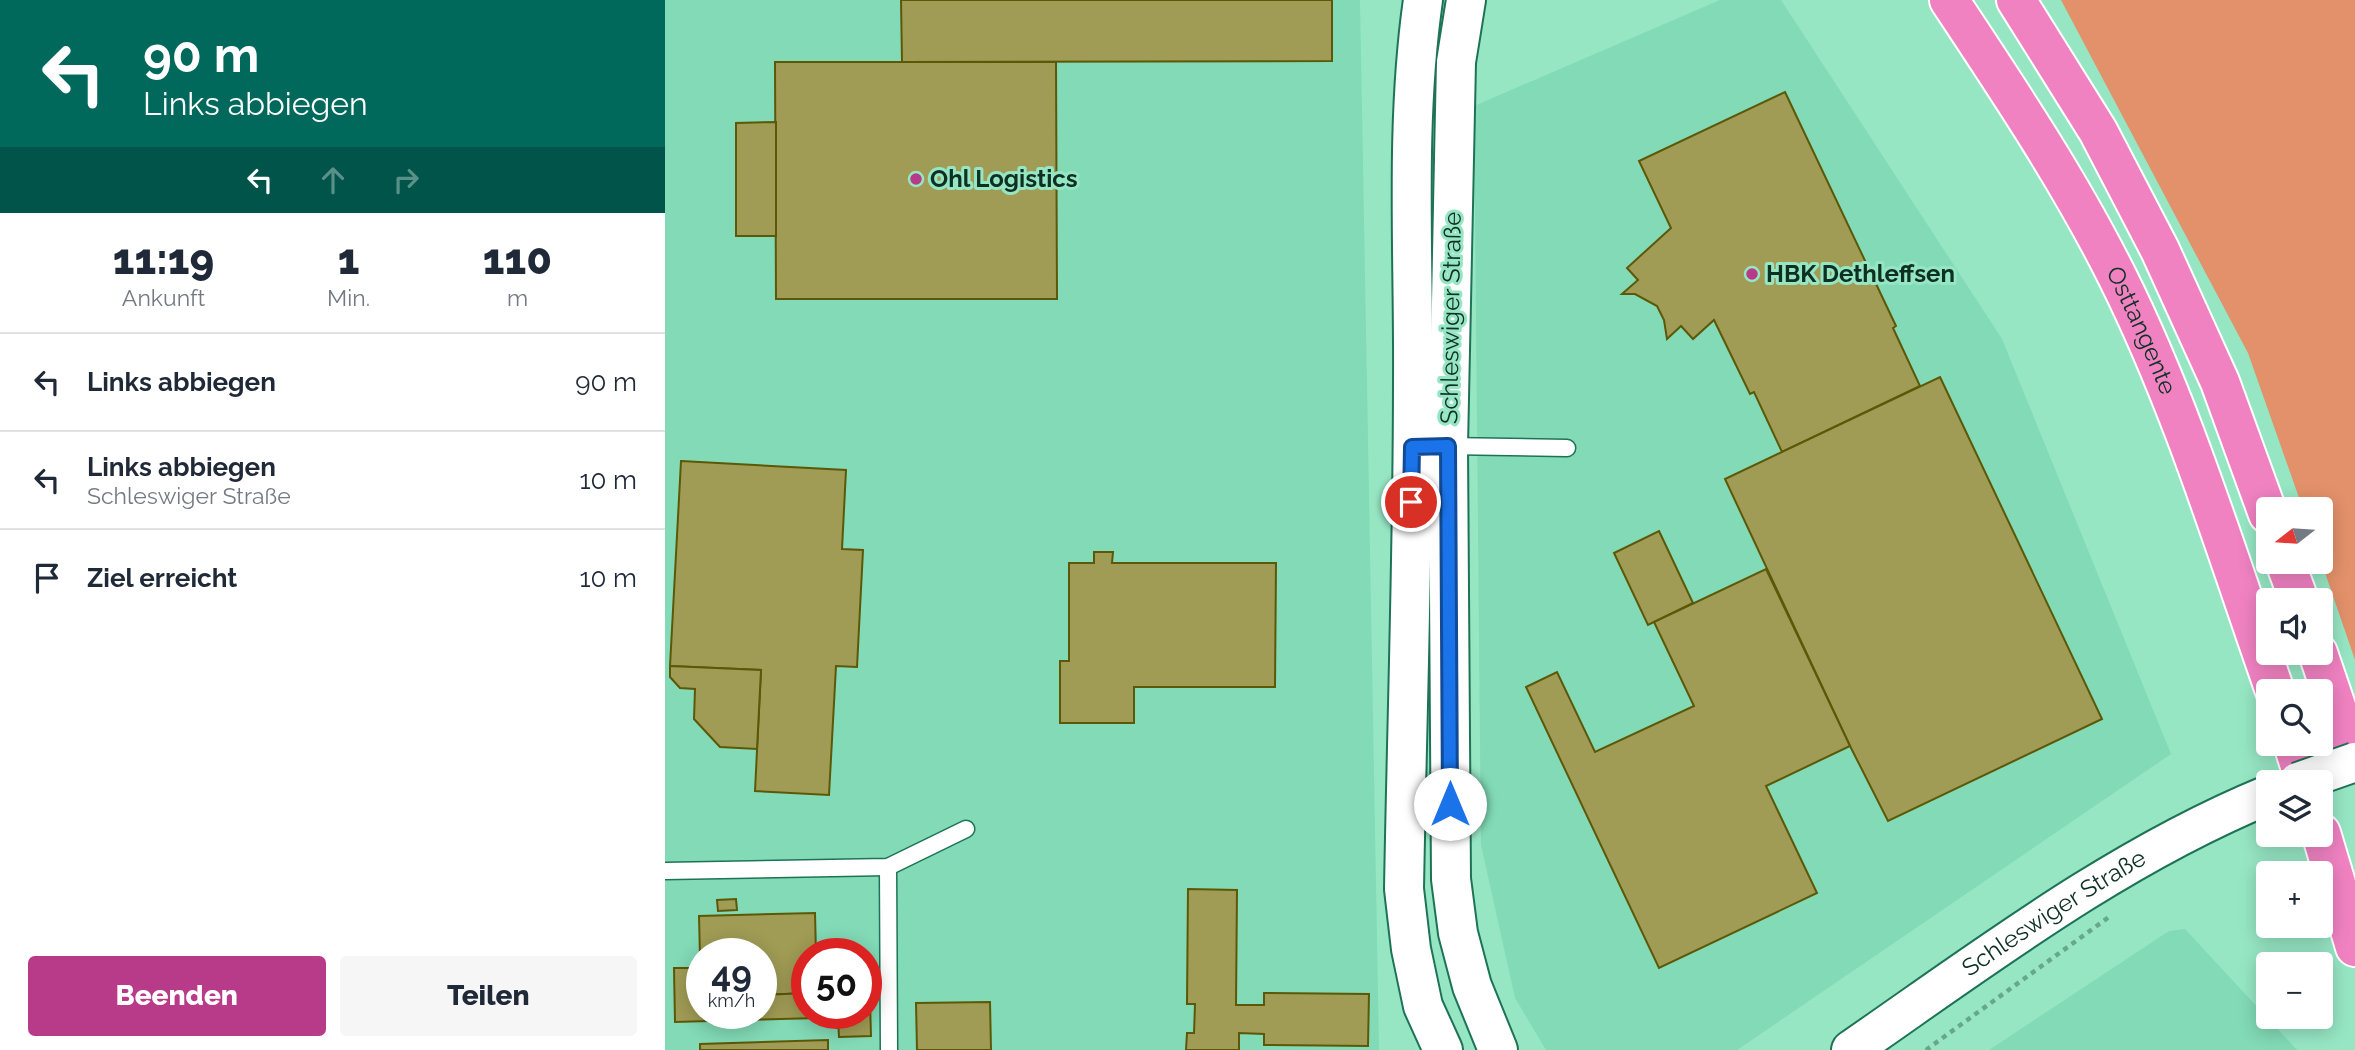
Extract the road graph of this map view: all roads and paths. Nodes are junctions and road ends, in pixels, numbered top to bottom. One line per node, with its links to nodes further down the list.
1 (1423, 0): 5 (main road, Schleswiger Straße)
2 (1466, 0): 5 (main road, Schleswiger Straße)
3 (1949, 0): 9 (highway, Osttangente)
4 (2016, 0): 7 (highway)
5 (1430, 446): 6 (lane); 20 (main road, Schleswiger Straße); 21 (main road, Schleswiger Straße)
6 (1567, 448)
7 (2262, 497)
8 (2322, 665): 10 (highway)
9 (2271, 679)
10 (2355, 762): 11 (main road, bridge)
11 (2332, 770)
12 (2256, 800): 22 (main road, Schleswiger Straße)
13 (966, 828): 15 (lane)
14 (2325, 847): 18 (highway)
15 (888, 867): 16 (lane); 19 (lane)
16 (665, 871)
17 (2112, 916): 23 (path)
18 (2355, 947)
19 (889, 1050)
20 (1443, 1050)
21 (1498, 1050)
22 (1851, 1050)
23 (1926, 1050)

